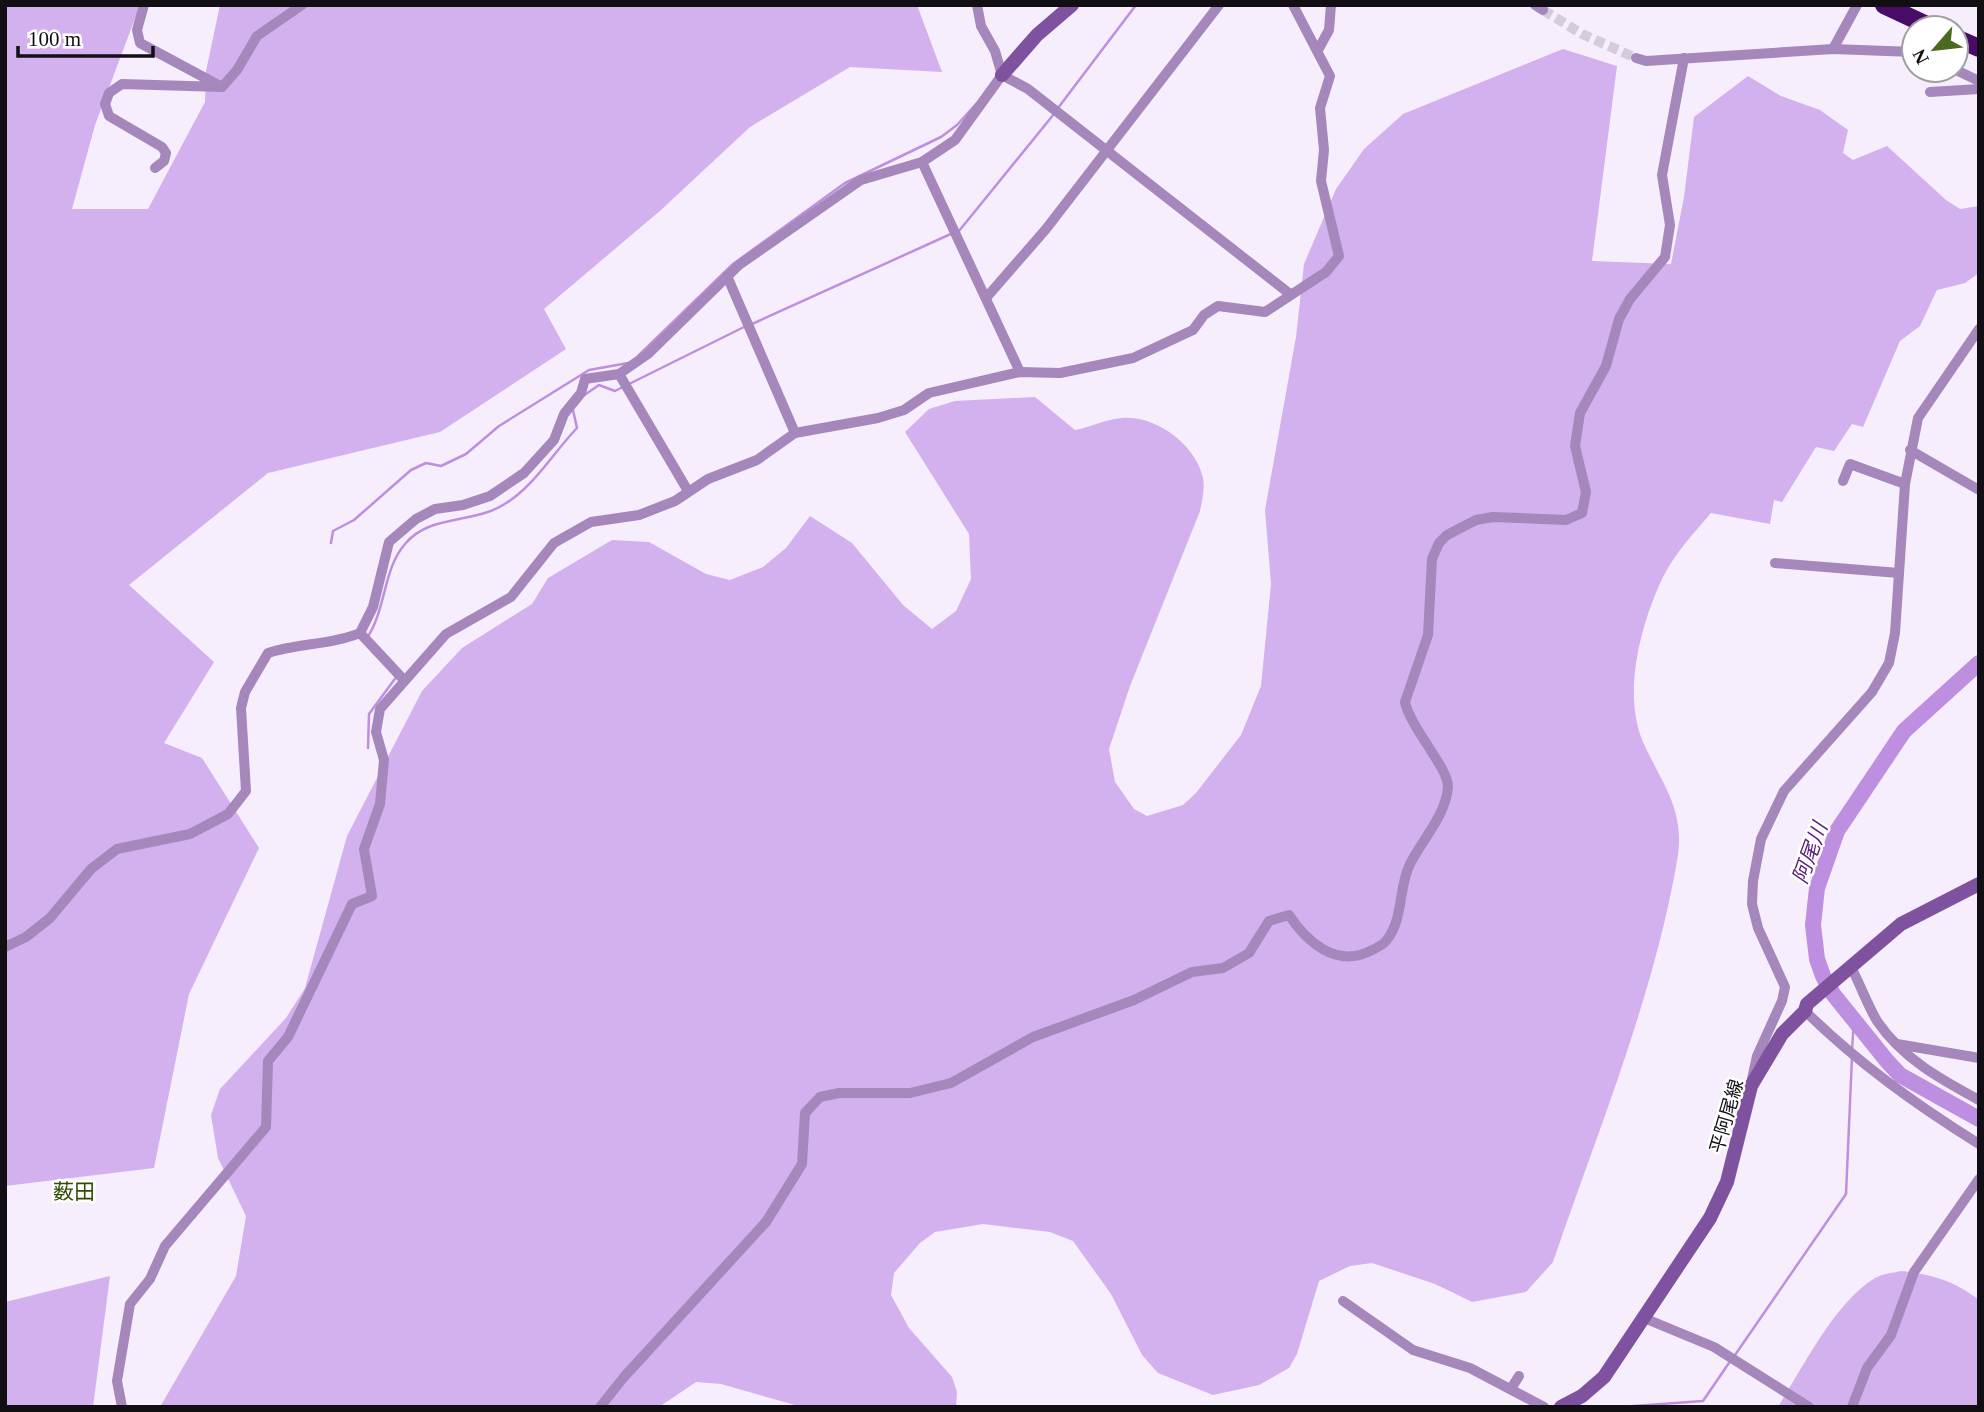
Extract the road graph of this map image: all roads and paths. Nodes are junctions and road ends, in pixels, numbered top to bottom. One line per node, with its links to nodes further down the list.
1 (144, 5): 17 (street)
2 (302, 5): 17 (street)
3 (977, 5): 16 (street)
4 (1072, 5): 16 (main road)
5 (1219, 5): 20 (street)
6 (1293, 5): 12 (street)
7 (1331, 5): 12 (street)
8 (1857, 5): 11 (street)
9 (1884, 5): 10 (highway)
10 (1903, 14)
11 (1833, 49): 13 (street); 15 (street)
12 (1318, 50): 24 (street)
13 (1900, 51)
14 (1636, 58): 15 (street)
15 (1684, 58): 54 (street)
16 (1002, 75): 20 (street); 21 (street)
17 (222, 86): 22 (street)
18 (1979, 89): 19 (street)
19 (1930, 92)
20 (1105, 151): 24 (street); 25 (street)
21 (922, 162): 23 (street); 25 (street)
22 (155, 168)
23 (727, 276): 28 (street); 29 (street)
24 (1290, 294): 27 (street)
25 (986, 298): 27 (street)
26 (1979, 329): 30 (street)
27 (1020, 372): 29 (street)
28 (619, 374): 34 (street); 37 (street)
29 (795, 433): 34 (street)
30 (1910, 450): 32 (street); 33 (street)
31 (1843, 481): 32 (street)
32 (1905, 484): 36 (street)
33 (1979, 490)
34 (688, 491): 38 (street)
35 (1776, 564): 36 (street)
36 (1899, 573): 45 (street)
37 (360, 633): 38 (street); 40 (street)
38 (403, 679): 53 (street)
39 (1979, 884): 41 (main road, 平阿尾線)
40 (5, 947)
41 (1849, 968): 42 (main road, 平阿尾線); 43 (street)
42 (1806, 1007): 45 (main road, 平阿尾線); 47 (street)
43 (1896, 1044): 44 (street); 46 (street)
44 (1979, 1058)
45 (1751, 1086): 50 (main road, 平阿尾線)
46 (1979, 1100)
47 (1979, 1144)
48 (1979, 1178): 58 (street)
49 (1343, 1301): 52 (street)
50 (1644, 1318): 56 (main road, 平阿尾線); 57 (street)
51 (1519, 1376): 52 (street)
52 (1512, 1387): 55 (street)
53 (122, 1407)
54 (600, 1407)
55 (1544, 1407)
56 (1561, 1407)
57 (1809, 1407)
58 (1852, 1407)

